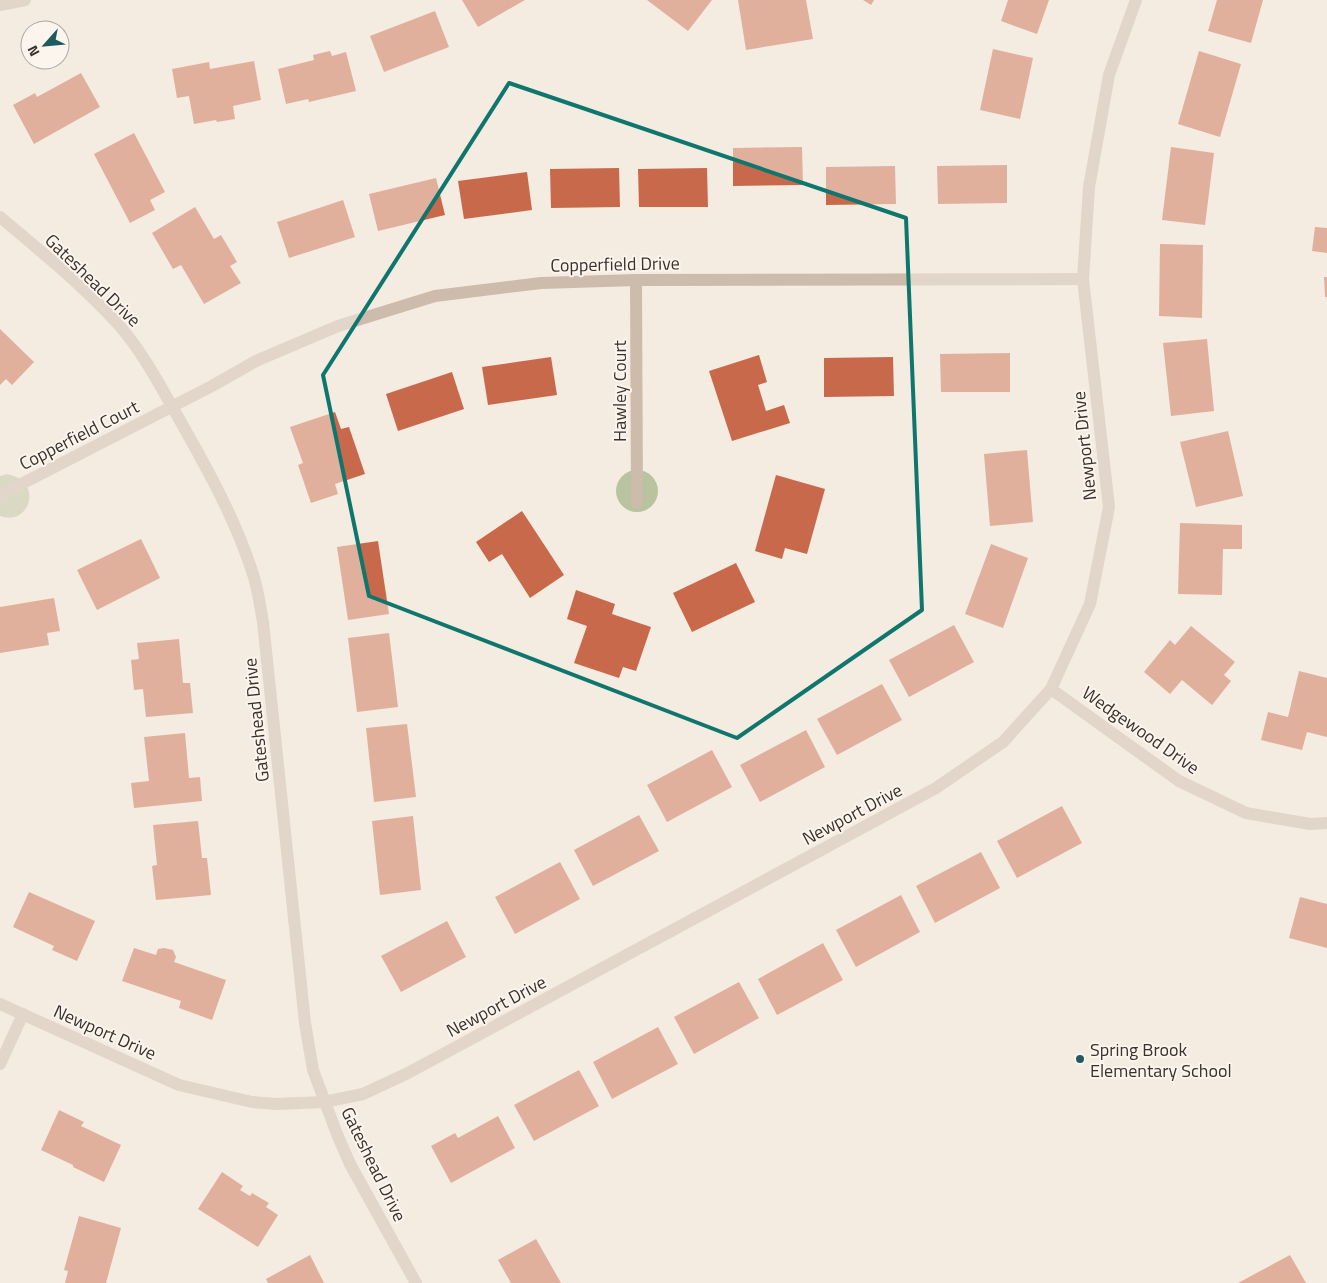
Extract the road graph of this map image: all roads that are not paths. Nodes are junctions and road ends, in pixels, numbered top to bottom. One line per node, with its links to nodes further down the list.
1 (25, 0): 3 (street)
2 (1136, 0): 5 (street, Newport Drive)
3 (0, 5)
4 (0, 217): 7 (street, Gateshead Drive)
5 (1083, 279): 6 (street, Copperfield Drive); 10 (street, Newport Drive)
6 (636, 280): 7 (street, Copperfield Drive); 9 (street, Hawley Court)
7 (172, 407): 8 (street, Copperfield Court); 15 (street, Gateshead Drive)
8 (2, 494)
9 (636, 503)
10 (1051, 689): 11 (street, Wedgewood Drive); 15 (street, Newport Drive)
11 (1327, 823)
12 (0, 1004): 13 (street, Newport Drive)
13 (23, 1014): 14 (street); 15 (street, Newport Drive)
14 (0, 1064)
15 (324, 1102): 16 (street, Gateshead Drive)
16 (416, 1283)

